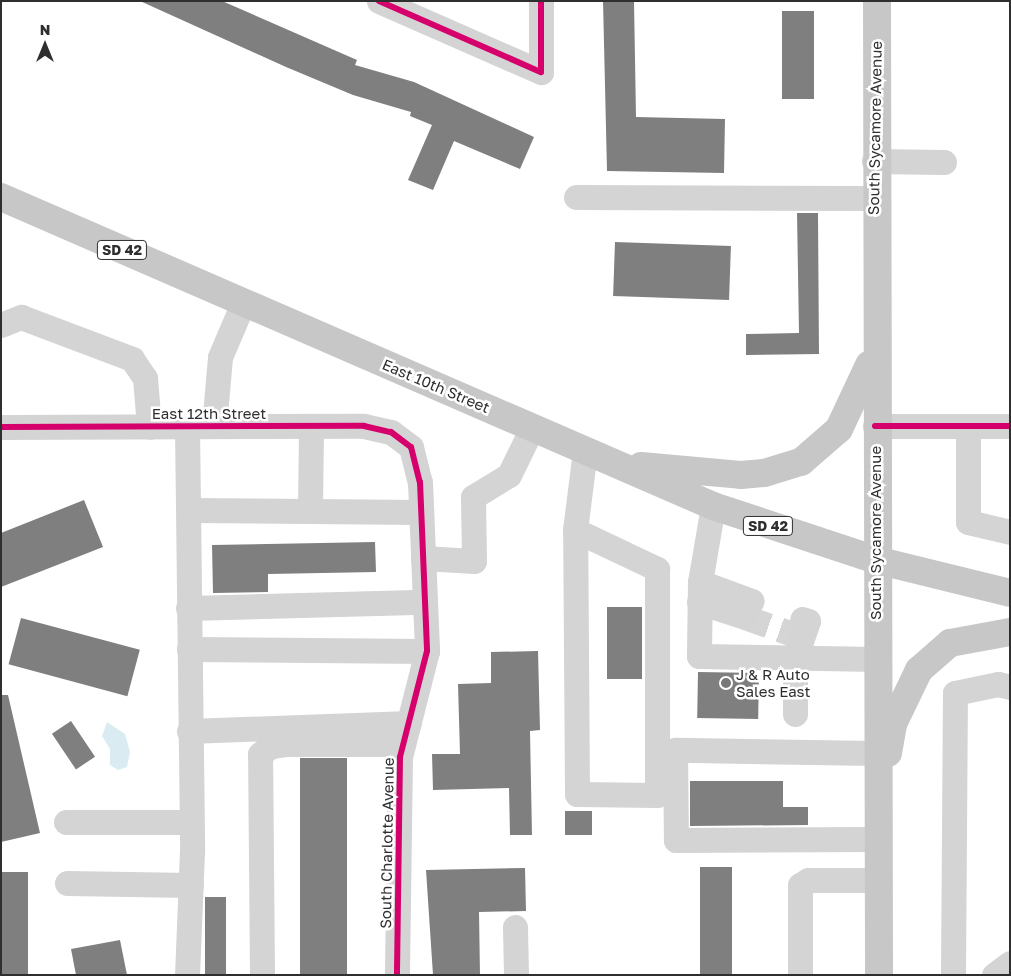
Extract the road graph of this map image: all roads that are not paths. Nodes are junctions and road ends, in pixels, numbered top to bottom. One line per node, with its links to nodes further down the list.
1 (379, 1): 2 (street)
2 (541, 1)
3 (877, 1): 4 (main road, South Sycamore Avenue)
4 (874, 160): 5 (street); 8 (main road, South Sycamore Avenue)
5 (944, 162)
6 (576, 196): 8 (street)
7 (1, 197): 9 (main road, East 10th Street / SD 42)
8 (874, 198): 11 (main road, South Sycamore Avenue)
9 (243, 303): 13 (street, East 12th Street); 20 (main road, East 10th Street / SD 42)
10 (1, 325): 19 (street)
11 (875, 346): 15 (main road, South Sycamore Avenue); 21 (main road)
12 (187, 426): 13 (street, East 12th Street); 19 (street, East 12th Street); 26 (street)
13 (214, 426): 14 (street, East 12th Street)
14 (311, 426): 22 (street, East 12th Street); 27 (street)
15 (875, 426): 16 (street); 21 (main road); 32 (main road, South Sycamore Avenue)
16 (968, 426): 17 (street); 30 (street)
17 (1010, 426)
18 (1, 427): 19 (street, East 12th Street)
19 (149, 427)
20 (532, 428): 23 (main road, East 10th Street / SD 42); 31 (street)
21 (829, 442): 24 (main road)
22 (411, 447): 28 (street, South Charlotte Avenue)
23 (585, 451): 24 (main road, East 10th Street / SD 42); 29 (street)
24 (612, 463): 25 (main road, East 10th Street / SD 42)
25 (714, 506): 32 (main road, East 10th Street / SD 42); 34 (street)
26 (188, 510): 27 (street); 36 (street)
27 (310, 510): 28 (street)
28 (421, 512): 31 (street, South Charlotte Avenue)
29 (575, 530): 29 (street)
30 (1010, 532)
31 (423, 558): 35 (street, South Charlotte Avenue)
32 (876, 560): 33 (main road, SD 42); 41 (main road, South Sycamore Avenue)
33 (1010, 593)
34 (700, 601): 34 (street); 38 (street)
35 (425, 602): 36 (street); 40 (street, South Charlotte Avenue)
36 (188, 608): 39 (street)
37 (1010, 632): 49 (main road)
38 (797, 642): 41 (street); 43 (street)
39 (188, 649): 40 (street); 44 (street)
40 (427, 651): 45 (street, South Charlotte Avenue)
41 (876, 659): 46 (main road, South Sycamore Avenue)
42 (1010, 686): 61 (street)
43 (795, 714)
44 (189, 731): 45 (street); 48 (street)
45 (406, 733): 56 (street); 57 (street, South Charlotte Avenue)
46 (876, 753): 49 (main road, South Sycamore Avenue); 49 (street)
47 (66, 822): 48 (street)
48 (191, 822): 52 (street)
49 (876, 839): 50 (main road, South Sycamore Avenue)
50 (877, 880): 59 (street); 60 (main road, South Sycamore Avenue)
51 (67, 883): 52 (street)
52 (191, 885): 55 (street)
53 (515, 927): 58 (street)
54 (1010, 963): 62 (street)
55 (187, 975)
56 (262, 975)
57 (397, 975)
58 (516, 975)
59 (800, 975)
60 (879, 975)
61 (953, 975)
62 (994, 975)

